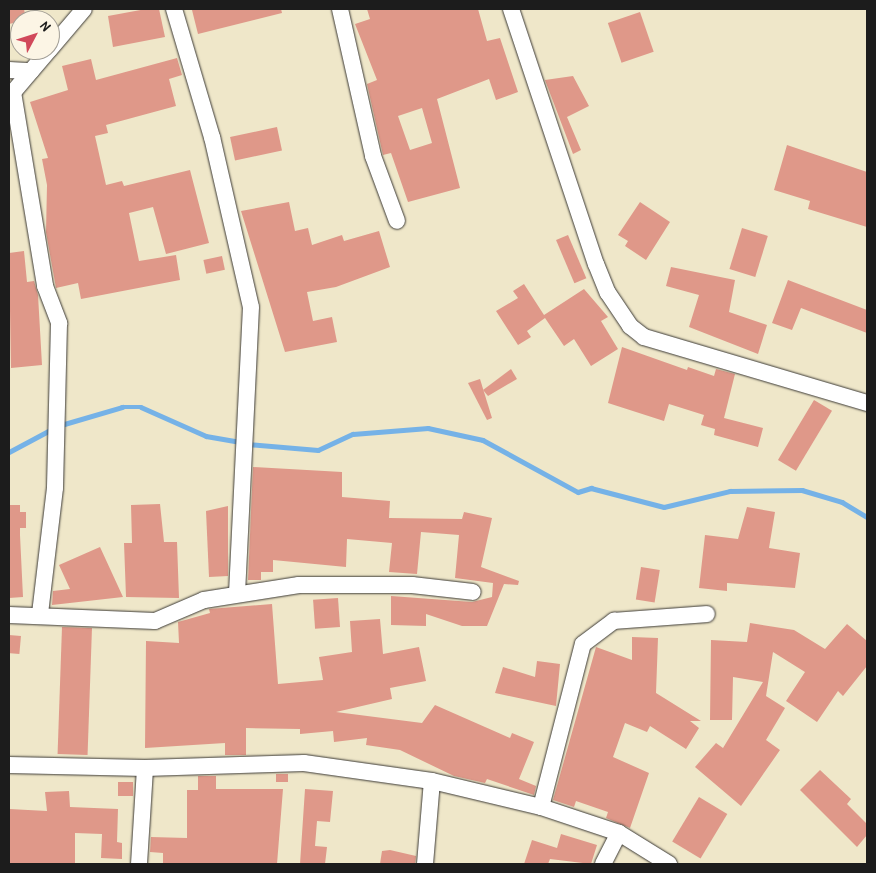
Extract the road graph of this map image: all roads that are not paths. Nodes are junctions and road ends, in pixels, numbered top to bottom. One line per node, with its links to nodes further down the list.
1 (84, 9): 5 (street)
2 (174, 9): 12 (street)
3 (340, 9): 10 (street)
4 (511, 9): 11 (street)
5 (60, 36)
6 (40, 60): 8 (street)
7 (9, 70): 8 (street)
8 (31, 71): 9 (street)
9 (11, 95): 14 (street)
10 (397, 221)
11 (867, 403)
12 (238, 592): 13 (street); 14 (street)
13 (473, 592)
14 (40, 614): 16 (street)
15 (707, 614): 20 (street)
16 (9, 615)
17 (9, 766): 18 (street)
18 (145, 768): 19 (street); 22 (street)
19 (432, 781): 20 (street); 23 (street)
20 (541, 807): 21 (street)
21 (619, 833): 24 (street); 25 (street)
22 (139, 864)
23 (425, 864)
24 (603, 864)
25 (669, 864)

